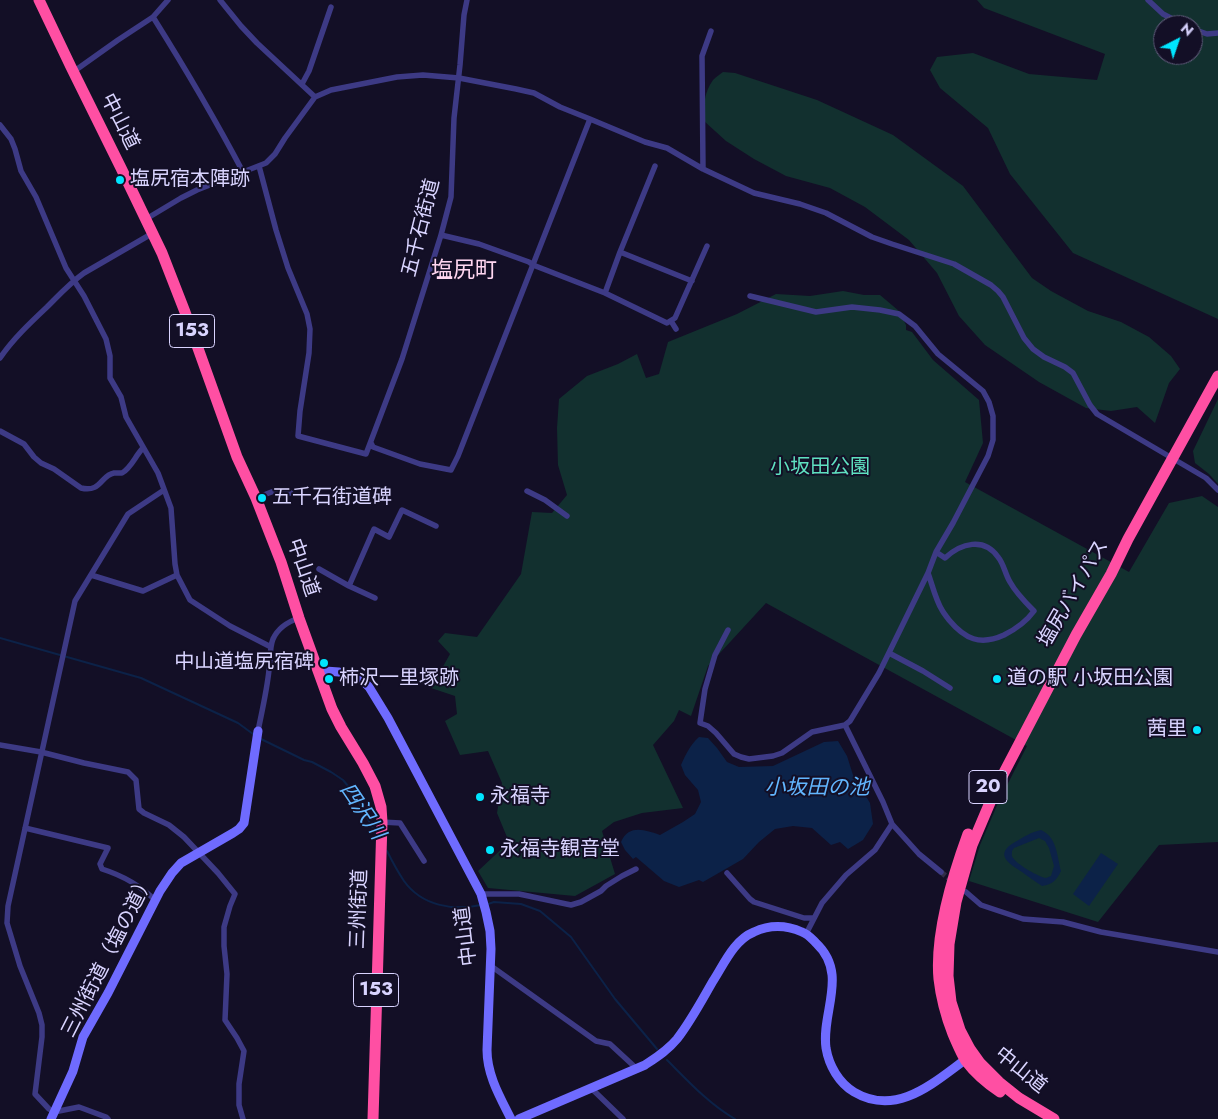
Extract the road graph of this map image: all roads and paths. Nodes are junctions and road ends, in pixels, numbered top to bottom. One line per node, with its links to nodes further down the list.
1 (40, 0): 12 (highway, 中山道 / 153)
2 (168, 0): 8 (street)
3 (220, 0): 14 (street)
4 (467, 0): 13 (street, 五千石街道)
5 (1148, 0): 7 (street)
6 (332, 7): 14 (street)
7 (1165, 15)
8 (152, 18): 12 (street); 21 (street)
9 (711, 31): 20 (street)
10 (1203, 32): 11 (street)
11 (1218, 33)
12 (73, 72): 22 (highway, 中山道 / 153)
13 (459, 78): 15 (street); 16 (street); 24 (street, 五千石街道)
14 (302, 84): 15 (street)
15 (315, 97): 18 (street)
16 (590, 119): 20 (street); 27 (street)
17 (0, 125): 28 (street)
18 (259, 166): 21 (street); 37 (street, 五千石街道)
19 (655, 166): 26 (street)
20 (703, 169): 39 (street)
21 (243, 172): 22 (street)
22 (146, 218): 23 (highway, 中山道 / 153)
23 (153, 233): 28 (street); 44 (highway, 中山道 / 153)
24 (441, 235): 27 (street); 37 (street, 五千石街道)
25 (707, 246): 29 (street)
26 (620, 252): 29 (street); 30 (street)
27 (533, 265): 30 (street); 37 (street)
28 (74, 280): 34 (street); 38 (street)
29 (692, 281): 32 (street)
30 (605, 293): 32 (street)
31 (750, 296): 47 (street)
32 (671, 321): 33 (street)
33 (676, 329)
34 (0, 358)
35 (1218, 376): 39 (highway, 塩尻バイパス / 20)
36 (0, 431): 38 (street)
37 (371, 443)
38 (143, 448): 40 (street)
39 (1173, 459): 41 (street); 79 (highway, 塩尻バイパス / 20)
40 (164, 490): 50 (street); 51 (street)
41 (1218, 490)
42 (527, 491): 45 (street)
43 (291, 493): 44 (street)
44 (256, 498): 54 (highway, 中山道 / 153)
45 (567, 516)
46 (436, 526): 52 (street)
47 (936, 552): 49 (street); 49 (street)
48 (319, 570): 52 (street)
49 (928, 574): 57 (street)
50 (91, 575): 51 (street); 63 (street)
51 (177, 575): 56 (street)
52 (349, 586): 53 (street)
53 (375, 598)
54 (299, 618): 56 (street, 三州街道（塩の道）); 58 (highway, 中山道 / 153)
55 (728, 630): 60 (street)
56 (271, 647): 61 (street, 三州街道（塩の道）)
57 (889, 653): 59 (street); 60 (street)
58 (319, 673): 65 (highway, 153); 73 (street, 中山道)
59 (950, 688)
60 (845, 725): 64 (street)
61 (258, 731): 67 (street, 三州街道（塩の道）)
62 (0, 745): 63 (street)
63 (41, 752): 66 (street); 67 (street)
64 (892, 824): 70 (street); 75 (street)
65 (382, 825): 68 (street); 85 (highway, 三州街道 / 153)
66 (25, 828): 74 (street); 82 (street)
67 (199, 853): 74 (street, 三州街道（塩の道）); 84 (street)
68 (424, 861)
69 (636, 869): 73 (street)
70 (941, 872)
71 (727, 873): 75 (street)
72 (966, 892): 77 (street)
73 (482, 896): 78 (street, 中山道)
74 (156, 900): 82 (street, 三州街道（塩の道）)
75 (814, 918): 76 (street)
76 (806, 934): 79 (street, 中山道); 80 (street, 中山道)
77 (1218, 952)
78 (491, 966): 80 (street); 86 (street, 中山道)
79 (970, 1057): 89 (highway, 中山道 / 20); 90 (highway, 中山道 / 20)
80 (636, 1068): 81 (street, 中山道)
81 (591, 1088): 87 (street, 中山道); 88 (street)
82 (53, 1116): 83 (street)
83 (108, 1119)
84 (243, 1119)
85 (373, 1119)
86 (511, 1119)
87 (518, 1119)
88 (623, 1119)
89 (1050, 1119)
90 (1054, 1119)

